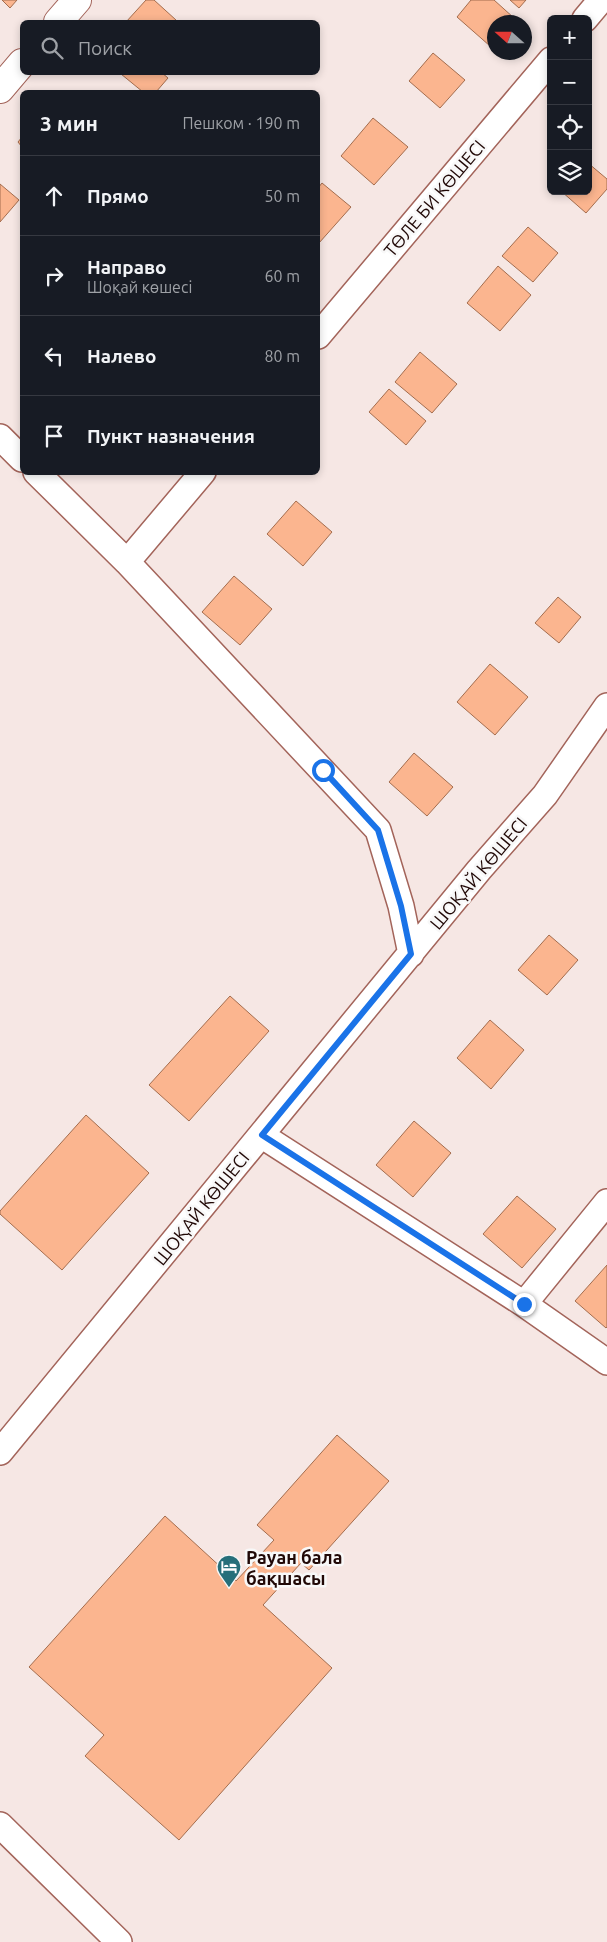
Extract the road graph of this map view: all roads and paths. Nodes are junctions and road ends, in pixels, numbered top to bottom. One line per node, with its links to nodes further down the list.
1 (77, 0): 4 (street)
2 (601, 0): 3 (street)
3 (588, 15)
4 (60, 20)
5 (20, 65): 7 (street)
6 (547, 65): 8 (street, ТӨЛЕ БИ КӨШЕСІ)
7 (0, 89)
8 (320, 334)
9 (0, 437): 10 (street)
10 (20, 457)
11 (39, 475): 13 (street)
12 (200, 475): 13 (street)
13 (127, 562): 15 (street)
14 (607, 706): 15 (street, ШОҚАЙ КӨШЕСІ)
15 (411, 954): 16 (street, ШОҚАЙ КӨШЕСІ)
16 (262, 1135): 18 (street); 20 (street, ШОҚАЙ КӨШЕСІ)
17 (607, 1202): 18 (street)
18 (524, 1304): 19 (street)
19 (607, 1362)
20 (0, 1452)
21 (0, 1826): 22 (street)
22 (119, 1942)

